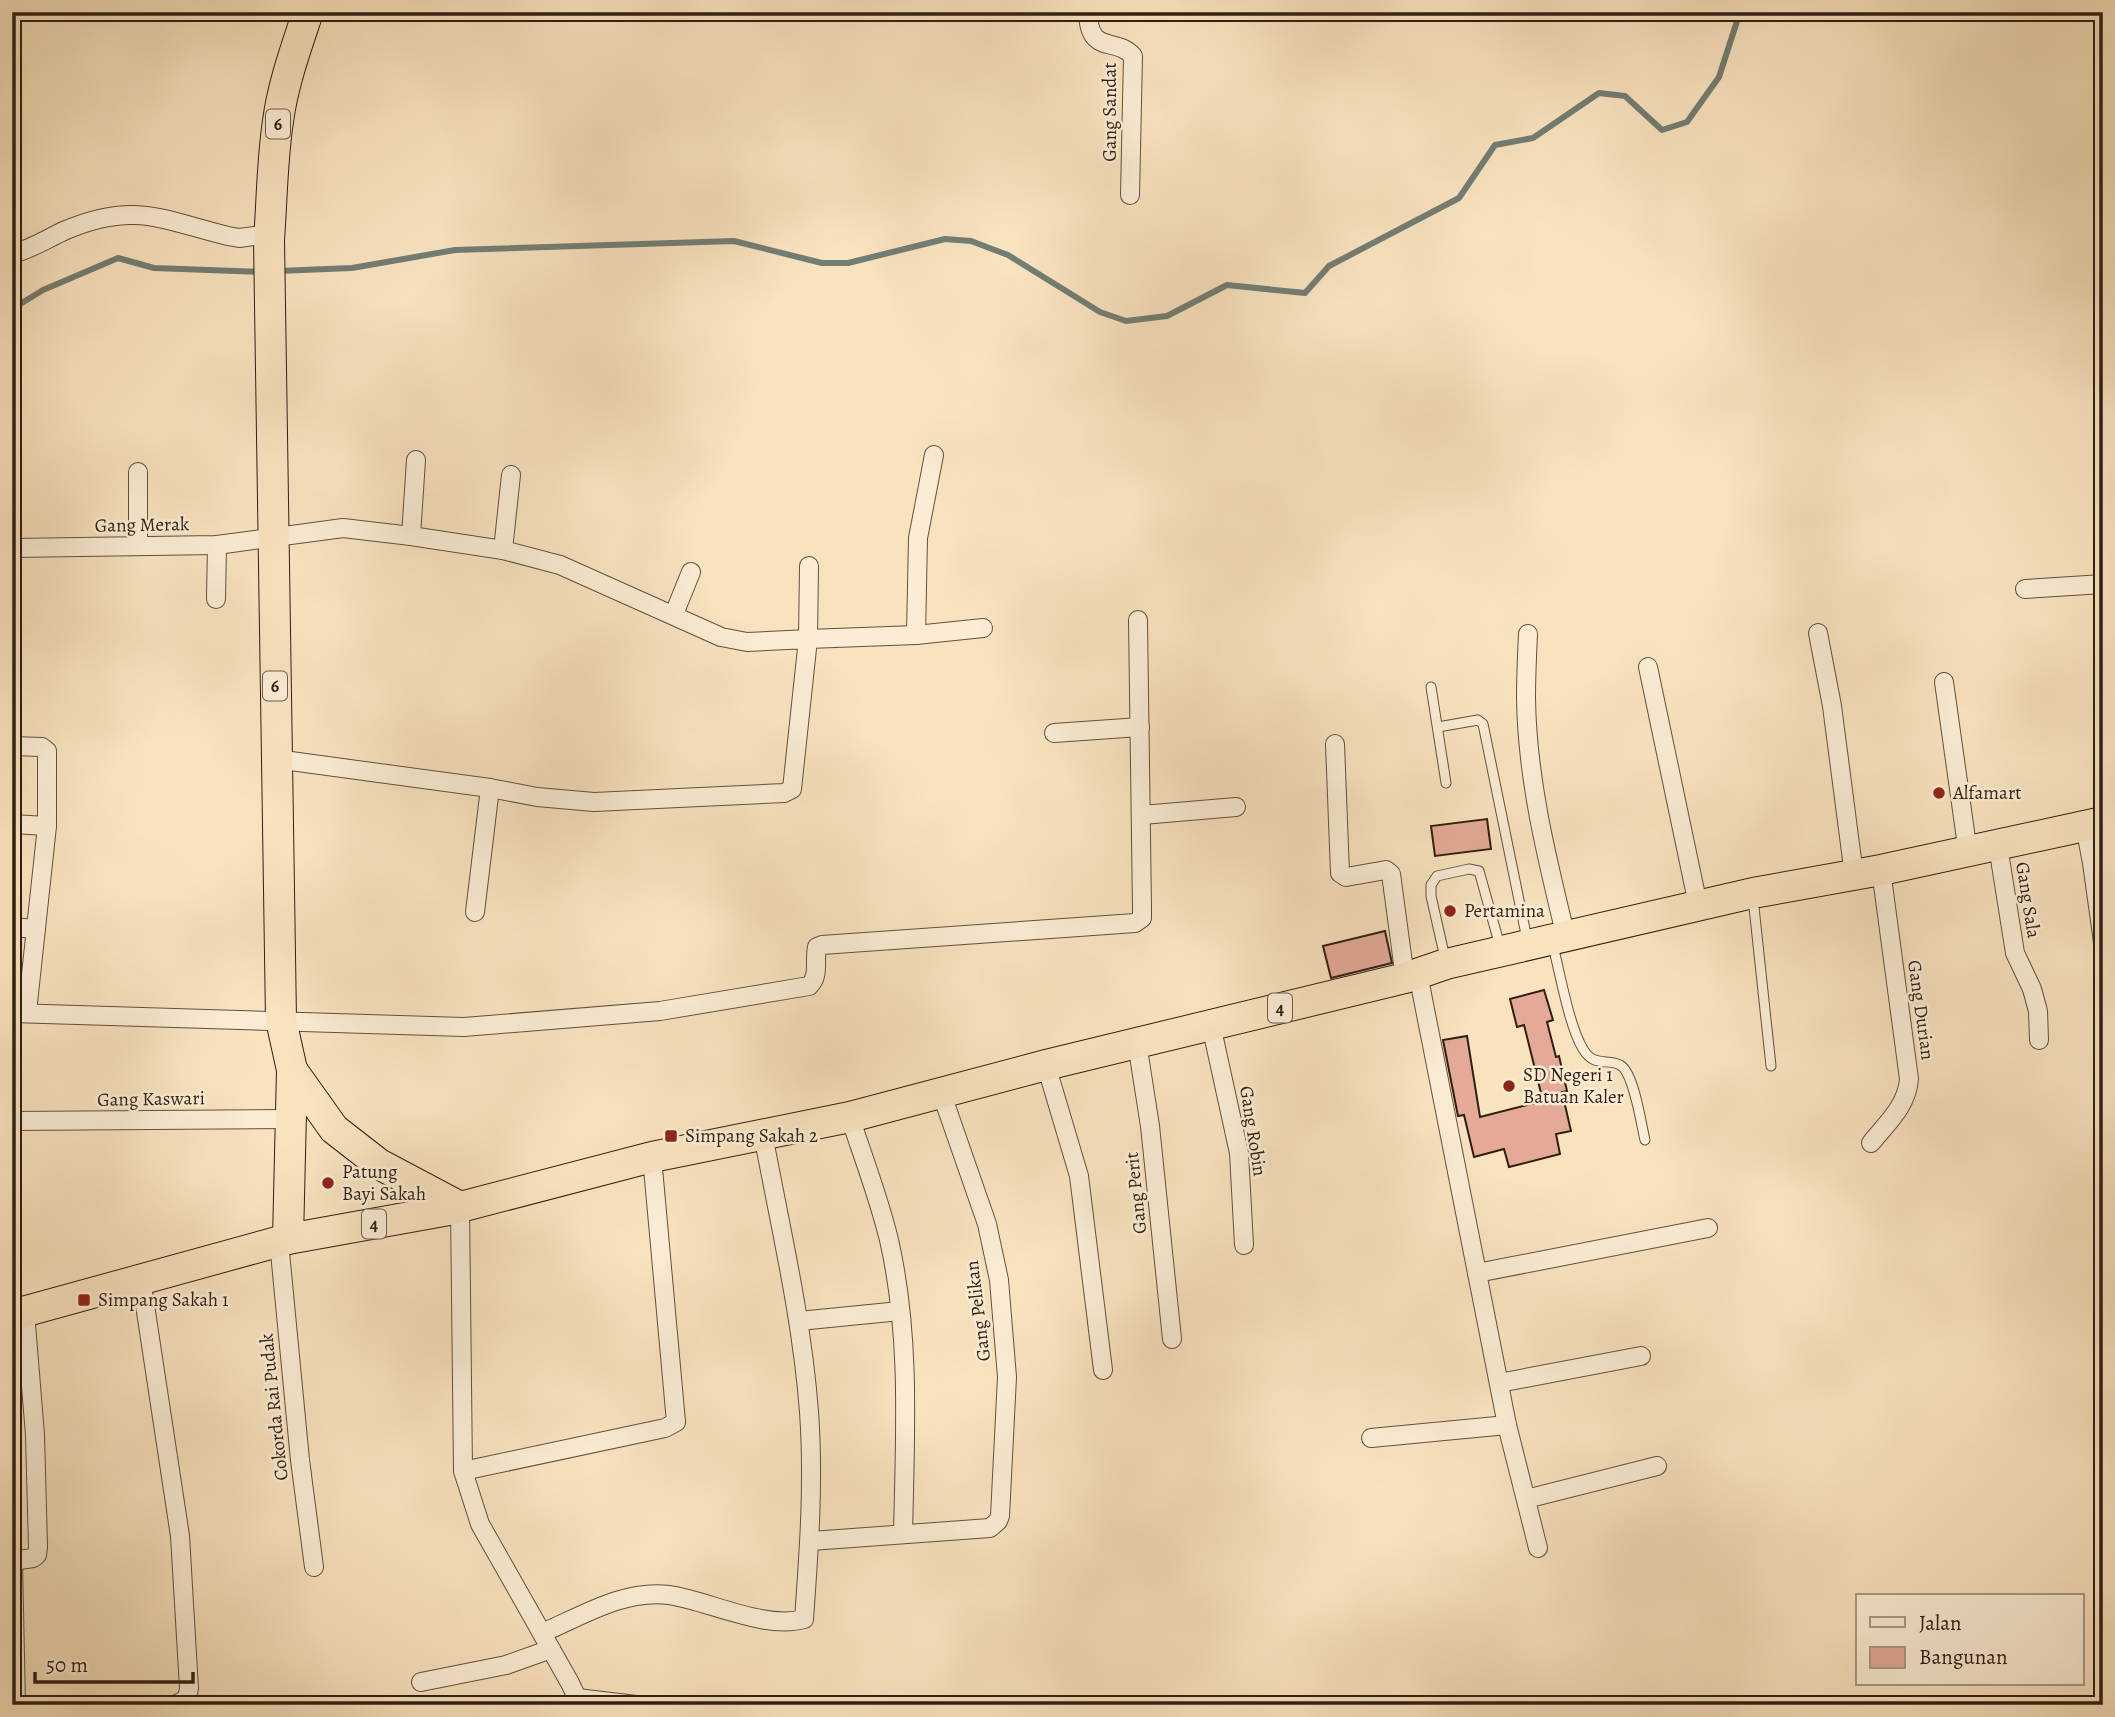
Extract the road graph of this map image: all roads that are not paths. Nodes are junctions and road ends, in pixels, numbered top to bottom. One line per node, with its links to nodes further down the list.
1 (308, 12): 4 (highway, 6)
2 (1088, 12): 3 (street, Gang Sandat)
3 (1130, 195)
4 (269, 237): 5 (street); 11 (highway, 6)
5 (12, 254)
6 (934, 455): 26 (street)
7 (416, 460): 10 (street)
8 (138, 472): 13 (street)
9 (511, 475): 15 (street)
10 (411, 536): 11 (street, Gang Merak); 15 (street, Gang Merak)
11 (272, 538): 12 (street, Gang Merak); 36 (highway, 6)
12 (217, 545): 13 (street, Gang Merak); 20 (street)
13 (138, 546): 14 (street, Gang Merak)
14 (12, 548)
15 (503, 550): 21 (street, Gang Merak)
16 (809, 566): 27 (street)
17 (691, 572): 21 (street)
18 (2103, 584): 19 (street)
19 (2025, 589)
20 (216, 599)
21 (674, 614): 27 (street, Gang Merak)
22 (1138, 620): 31 (street)
23 (983, 628): 26 (street, Gang Merak)
24 (1818, 633): 46 (street, Gang Durian)
25 (1528, 634): 53 (street)
26 (916, 635): 27 (street, Gang Merak)
27 (808, 639): 38 (street)
28 (1648, 667): 48 (street)
29 (1944, 682): 45 (street)
30 (1432, 687): 32 (lane)
31 (1140, 727): 33 (street); 40 (street)
32 (1438, 727): 37 (lane); 53 (lane)
33 (1054, 733)
34 (1335, 744): 55 (street)
35 (12, 746): 43 (street)
36 (276, 759): 38 (street); 57 (highway, 6)
37 (1446, 783)
38 (490, 788): 49 (street)
39 (1236, 807): 40 (street)
40 (1142, 815): 57 (street)
41 (12, 824): 43 (street)
42 (2094, 825): 44 (highway, 4); 52 (street)
43 (47, 826): 51 (street)
44 (1998, 846): 45 (highway, 4); 59 (street, Gang Sala)
45 (1968, 853): 46 (highway, 4)
46 (1867, 873): 47 (highway, 4); 70 (street, Gang Durian)
47 (1753, 893): 48 (highway, 4); 62 (lane)
48 (1698, 905): 53 (highway, 4)
49 (475, 912)
50 (12, 927): 51 (street)
51 (36, 929): 56 (street)
52 (2103, 942)
53 (1537, 944): 54 (highway, 4); 54 (lane); 69 (lane)
54 (1446, 964): 55 (highway, 4)
55 (1411, 976): 58 (highway, 4); 76 (street)
56 (20, 1013): 57 (street)
57 (281, 1020): 63 (highway, 6)
58 (1211, 1025): 60 (highway, 4); 75 (street, Gang Robin)
59 (2039, 1040)
60 (1137, 1043): 61 (highway, 4); 81 (street, Gang Perit)
61 (1045, 1065): 64 (highway, 4); 83 (street)
62 (1771, 1066)
63 (292, 1070): 66 (highway, 6); 72 (highway, 6)
64 (941, 1093): 65 (highway, 4); 90 (street, Gang Pelikan)
65 (850, 1117): 68 (highway, 4); 78 (street)
66 (290, 1119): 67 (street, Gang Kaswari); 74 (highway, 6)
67 (12, 1121)
68 (763, 1134): 71 (highway, 4); 80 (street)
69 (1645, 1140)
70 (1871, 1143)
71 (652, 1157): 72 (highway, 4); 88 (street)
72 (460, 1207): 74 (highway, 4); 88 (street)
73 (1708, 1228): 76 (street)
74 (283, 1240): 77 (highway); 94 (street, Cokorda Rai Pudak)
75 (1244, 1245)
76 (1477, 1273): 84 (street)
77 (141, 1279): 79 (highway); 100 (street)
78 (900, 1311): 80 (street); 90 (street)
79 (18, 1314): 93 (street)
80 (799, 1321): 91 (street)
81 (1172, 1339)
82 (1641, 1356): 84 (street)
83 (1103, 1370)
84 (1499, 1383): 85 (street)
85 (1507, 1425): 86 (street); 89 (street)
86 (1371, 1438)
87 (1657, 1466): 89 (street)
88 (463, 1471): 95 (street)
89 (1526, 1499): 92 (street)
90 (903, 1534): 91 (street)
91 (811, 1541): 95 (street)
92 (1538, 1548)
93 (13, 1561): 99 (street)
94 (314, 1567)
95 (542, 1633): 96 (street)
96 (551, 1649): 97 (street); 98 (street)
97 (421, 1682)
98 (575, 1695): 101 (street)
99 (16, 1705)
100 (174, 1705)
101 (636, 1705)

